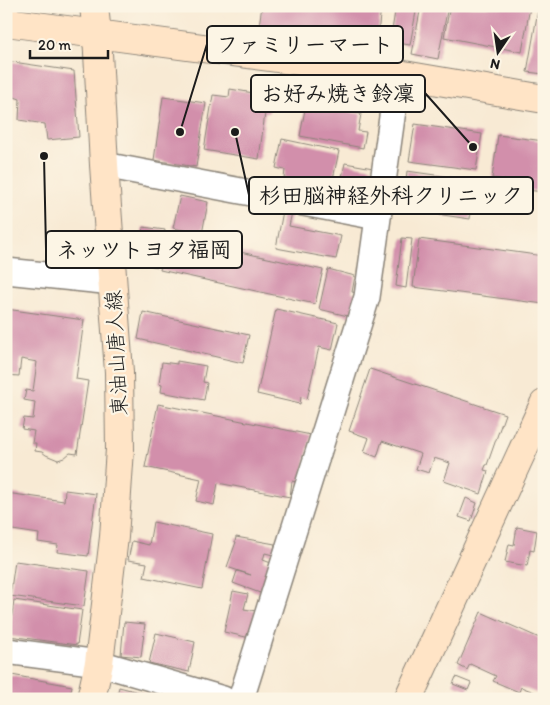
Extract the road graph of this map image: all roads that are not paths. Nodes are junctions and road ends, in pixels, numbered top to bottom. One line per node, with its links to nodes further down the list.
1 (94, 6): 3 (street, 東油山唐人線)
2 (6, 22): 3 (street)
3 (97, 34): 4 (street); 6 (street, 東油山唐人線)
4 (398, 74): 5 (street); 7 (street)
5 (544, 99)
6 (104, 165): 7 (street); 9 (street, 東油山唐人線)
7 (377, 217): 15 (street)
8 (6, 271): 9 (street)
9 (113, 282): 12 (street, 東油山唐人線)
10 (544, 404): 16 (street)
11 (6, 651): 12 (street)
12 (98, 663): 13 (street, 東油山唐人線); 14 (street)
13 (91, 699)
14 (223, 699)
15 (241, 699)
16 (408, 699)

